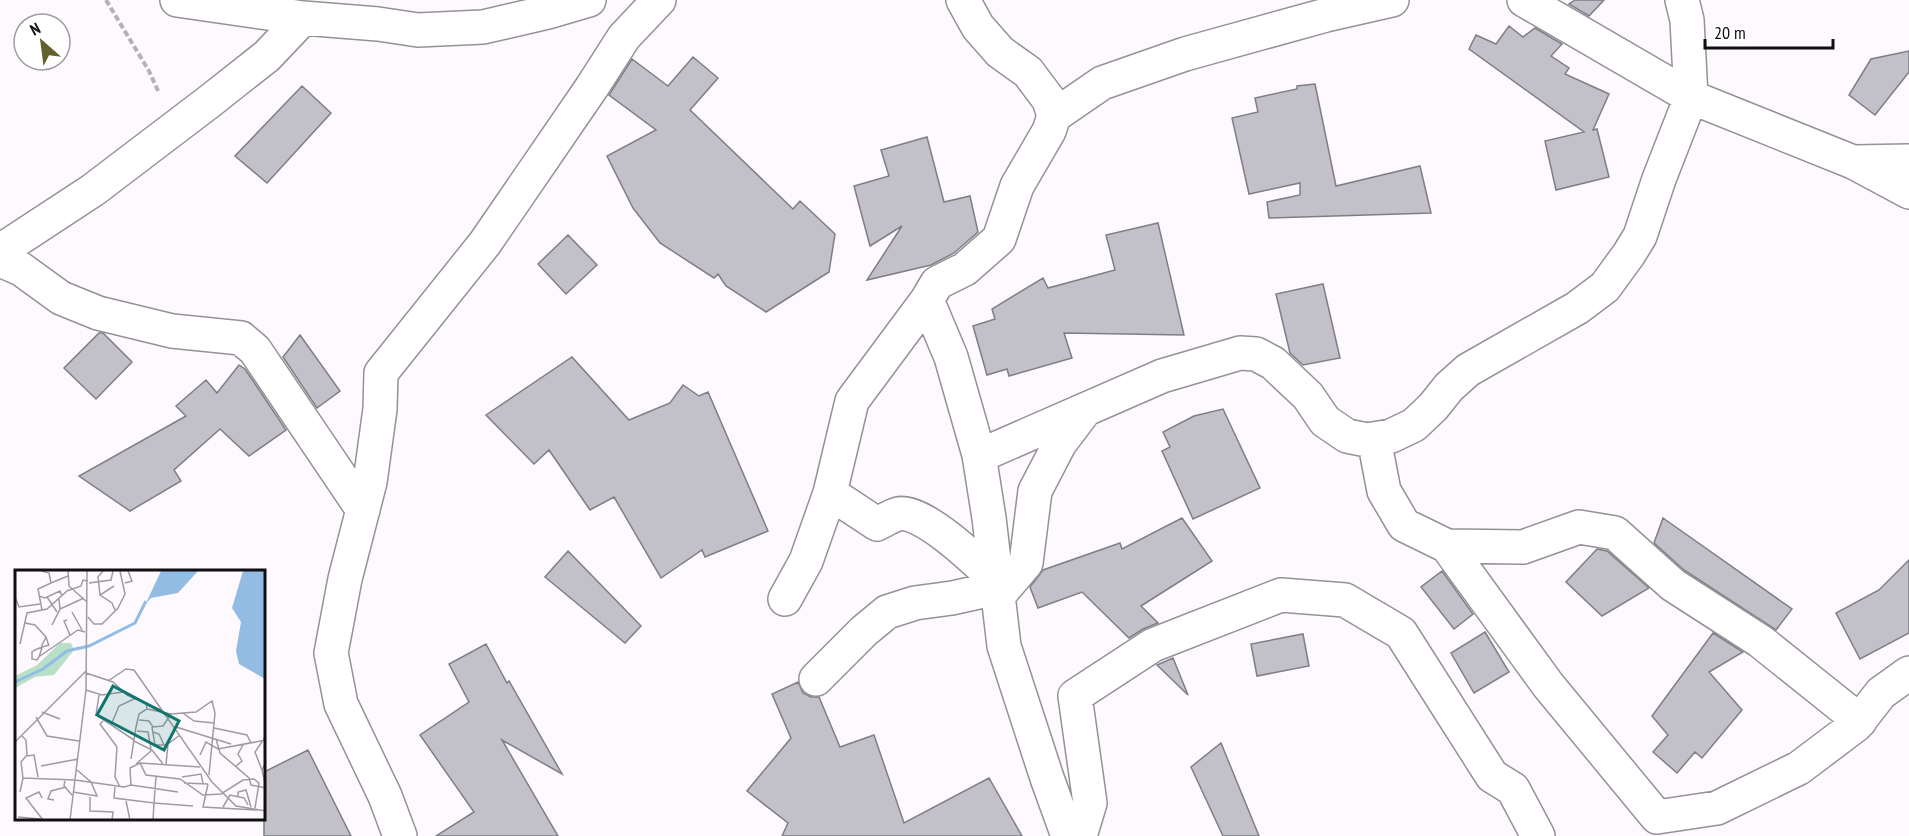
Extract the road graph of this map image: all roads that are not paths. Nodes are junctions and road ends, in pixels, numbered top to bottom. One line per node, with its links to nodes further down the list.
1 (177, 0): 8 (street)
2 (589, 0): 8 (street)
3 (659, 0): 21 (street)
4 (963, 0): 10 (street)
5 (1392, 0): 10 (street)
6 (1524, 0): 9 (street)
7 (1682, 0): 9 (street)
8 (303, 18): 14 (street)
9 (1690, 97): 12 (street); 18 (street)
10 (1054, 116): 16 (street)
11 (1909, 161): 12 (street)
12 (1853, 162): 13 (street)
13 (1909, 192)
14 (0, 252)
15 (0, 260): 21 (street)
16 (927, 300): 19 (street); 20 (street)
17 (1086, 409): 18 (street); 19 (street); 23 (street)
18 (1374, 439): 22 (street)
19 (979, 456): 23 (street)
20 (830, 494): 23 (street); 24 (street)
21 (363, 510): 28 (street)
22 (1447, 546): 27 (street); 27 (street)
23 (997, 588): 26 (street); 29 (street)
24 (785, 599)
25 (1909, 673): 27 (street)
26 (816, 679)
27 (1860, 721)
28 (399, 836)
29 (1068, 836)
30 (1080, 836): 31 (street)
31 (1538, 836)

